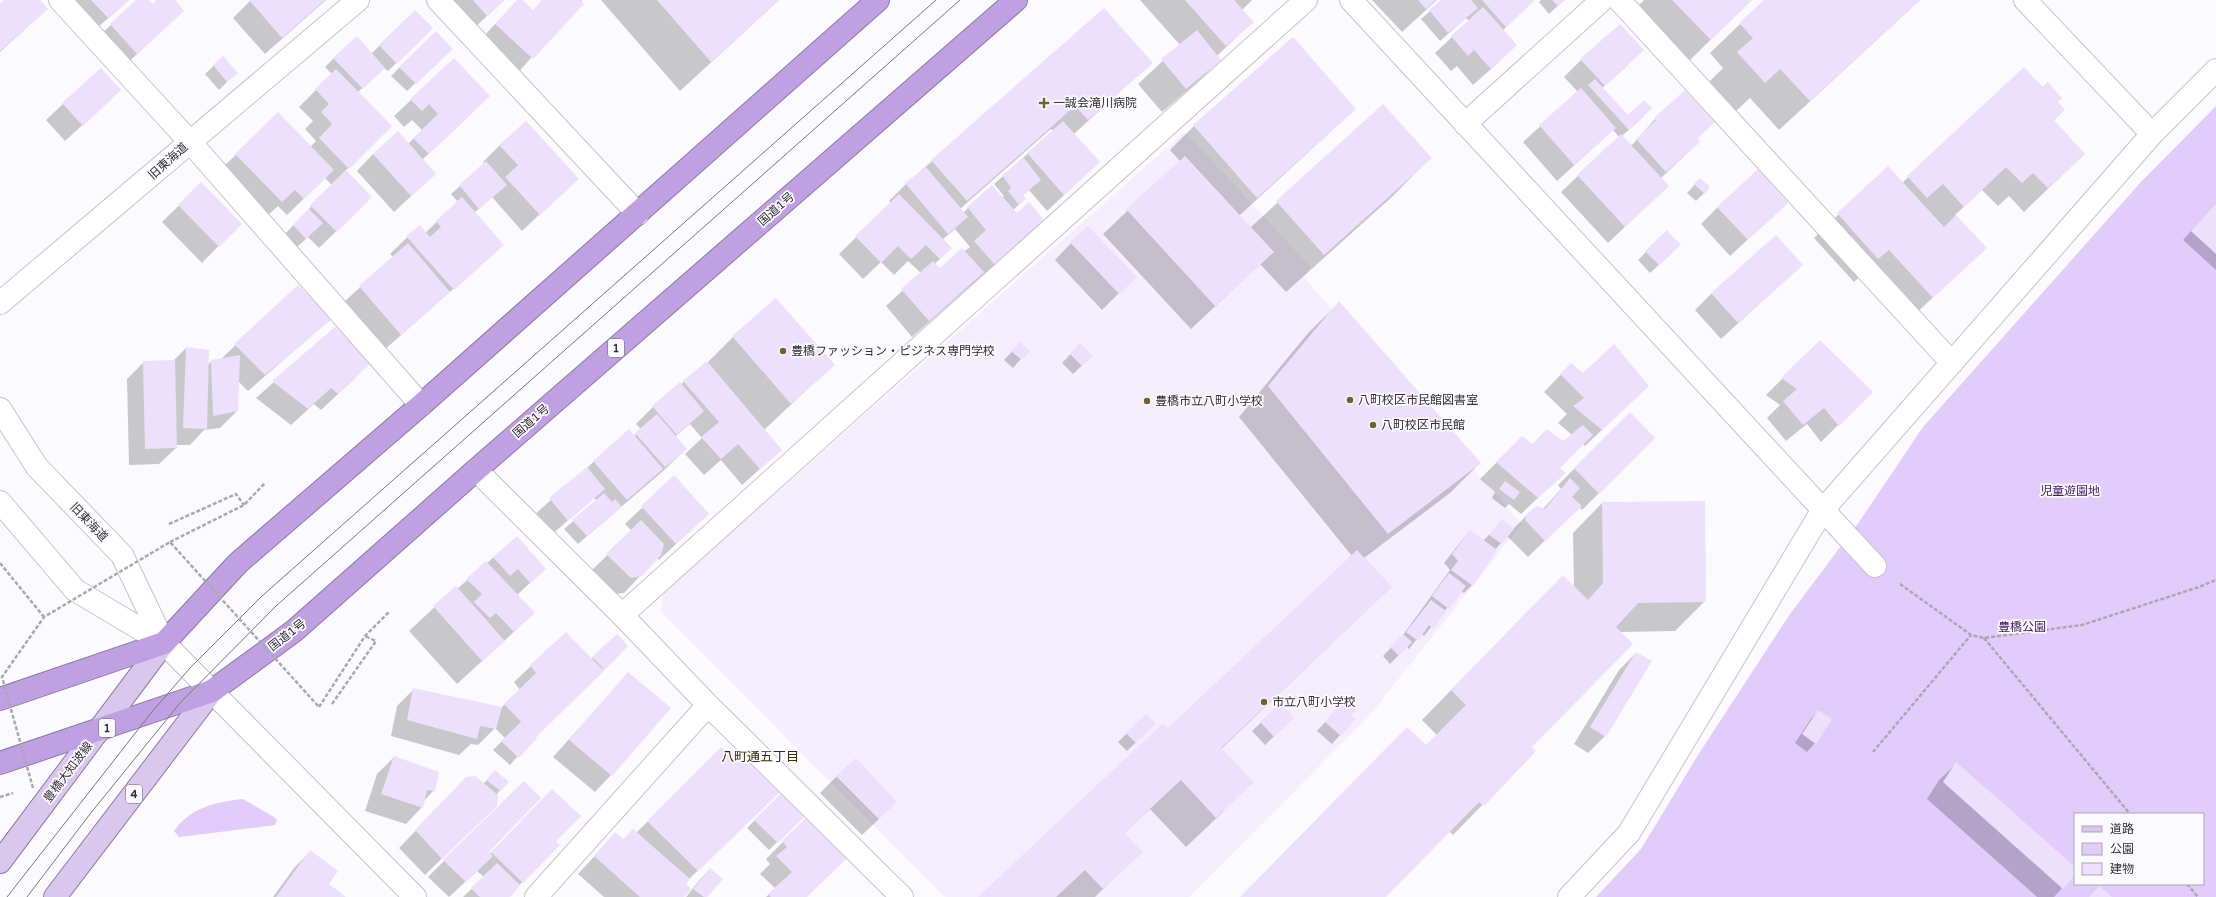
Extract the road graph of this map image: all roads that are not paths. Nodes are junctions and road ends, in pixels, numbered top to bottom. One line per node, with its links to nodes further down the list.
1 (60, 0): 14 (street, 旧東海道)
2 (358, 0): 14 (street)
3 (438, 0): 15 (street)
4 (878, 0): 15 (highway)
5 (1016, 0): 20 (highway, 国道1号 / 1)
6 (1306, 0): 24 (street)
7 (1351, 0): 12 (street)
8 (1602, 0): 12 (street)
9 (1619, 0): 17 (street)
10 (2025, 0): 13 (street)
11 (2216, 70): 13 (street)
12 (1465, 124): 22 (street)
13 (2152, 134): 17 (street)
14 (191, 143): 16 (street, 旧東海道); 18 (street)
15 (638, 214): 18 (highway)
16 (0, 303)
17 (1952, 363): 22 (street)
18 (421, 405): 25 (highway)
19 (0, 409): 25 (street, 旧東海道)
20 (476, 470): 24 (street); 26 (highway, 国道1号 / 1)
21 (0, 502): 25 (street, 旧東海道)
22 (1822, 511): 23 (street); 36 (street)
23 (1875, 566)
24 (622, 615): 28 (street)
25 (164, 643): 26 (street, 旧東海道); 27 (highway); 29 (main road, 豊橋大知波線)
26 (212, 691): 29 (highway, 国道1号 / 1); 32 (main road, 4); 33 (street, 旧東海道)
27 (0, 699)
28 (708, 705): 34 (street); 35 (street)
29 (99, 730): 30 (highway, 国道1号 / 1); 31 (main road, 豊橋大知波線)
30 (0, 763)
31 (0, 862)
32 (55, 897)
33 (415, 897)
34 (536, 897)
35 (902, 897)
36 (1569, 897)

